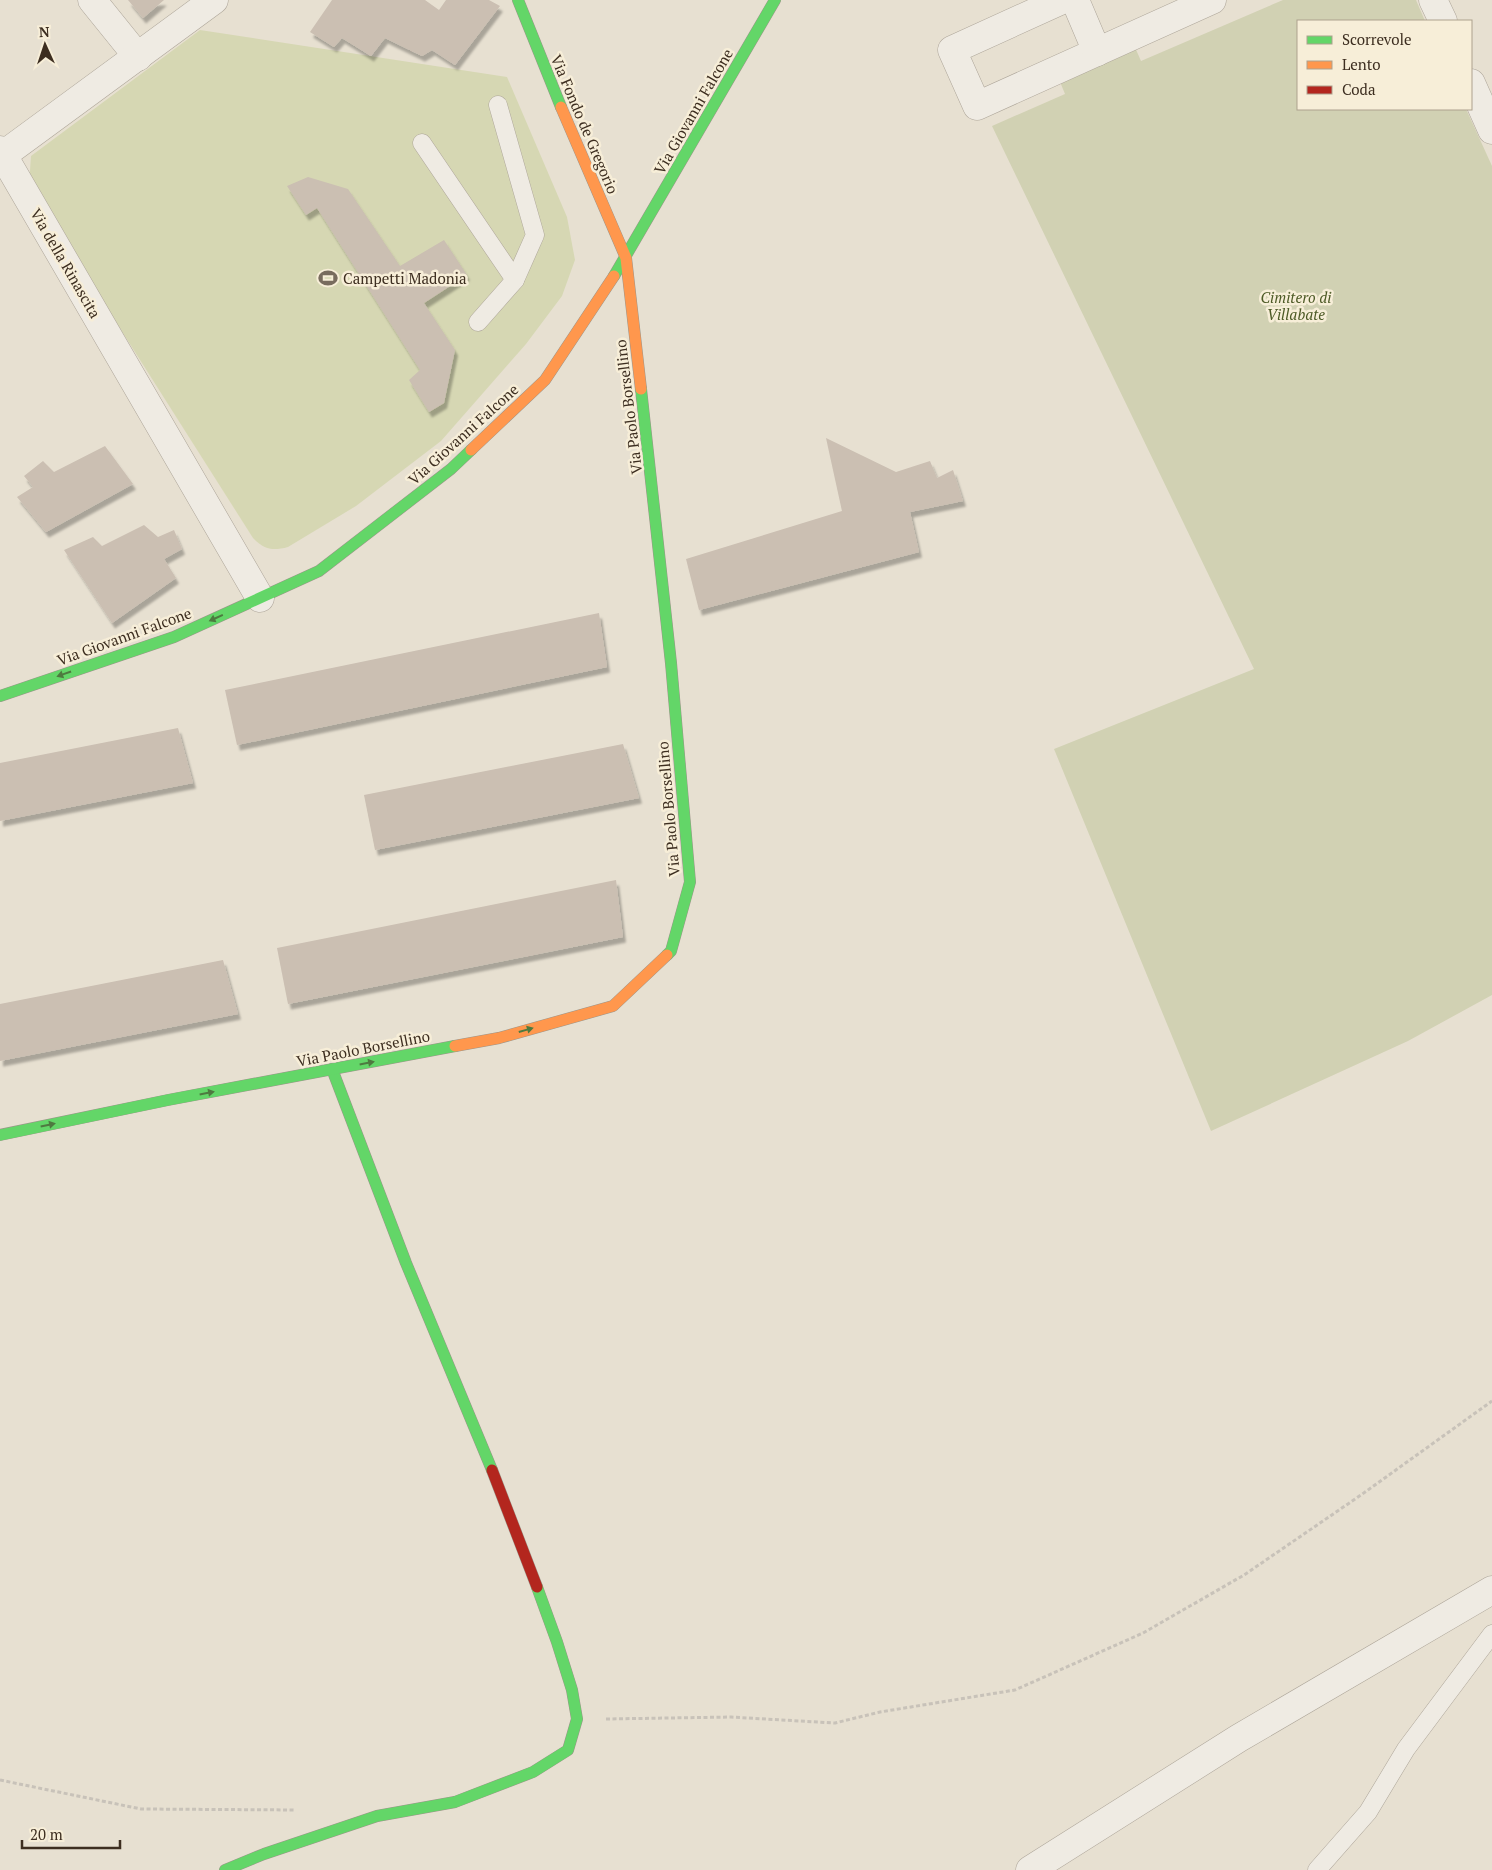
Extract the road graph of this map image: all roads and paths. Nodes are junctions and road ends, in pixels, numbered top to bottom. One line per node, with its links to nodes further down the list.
1 (92, 0): 11 (street)
2 (214, 0): 11 (street, Via della Rinascita)
3 (518, 0): 17 (street, Via Fondo de Gregorio)
4 (775, 0): 17 (street, Via Giovanni Falcone)
5 (1062, 0): 10 (street)
6 (1075, 0): 10 (street)
7 (1212, 0): 10 (street)
8 (1433, 0): 9 (street)
9 (1443, 20)
10 (1097, 52)
11 (138, 57): 16 (street, Via della Rinascita)
12 (1472, 85): 14 (street)
13 (498, 106): 18 (lane)
14 (1492, 130)
15 (422, 143): 18 (lane)
16 (2, 153): 20 (street, Via della Rinascita)
17 (626, 258): 20 (street, Via Giovanni Falcone); 22 (street, Via Paolo Borsellino, one-way to 17)
18 (515, 280): 19 (lane)
19 (478, 322)
20 (260, 598): 21 (street, Via Giovanni Falcone, one-way to 21)
21 (0, 696)
22 (332, 1069): 23 (street, Via Paolo Borsellino, one-way to 22); 27 (street)
23 (0, 1135)
24 (1492, 1401): 27 (path)
25 (1492, 1590): 31 (street)
26 (1492, 1634): 32 (lane)
27 (577, 1720): 30 (street)
28 (0, 1780): 29 (path)
29 (303, 1810)
30 (225, 1870)
31 (1030, 1870)
32 (1317, 1870)

